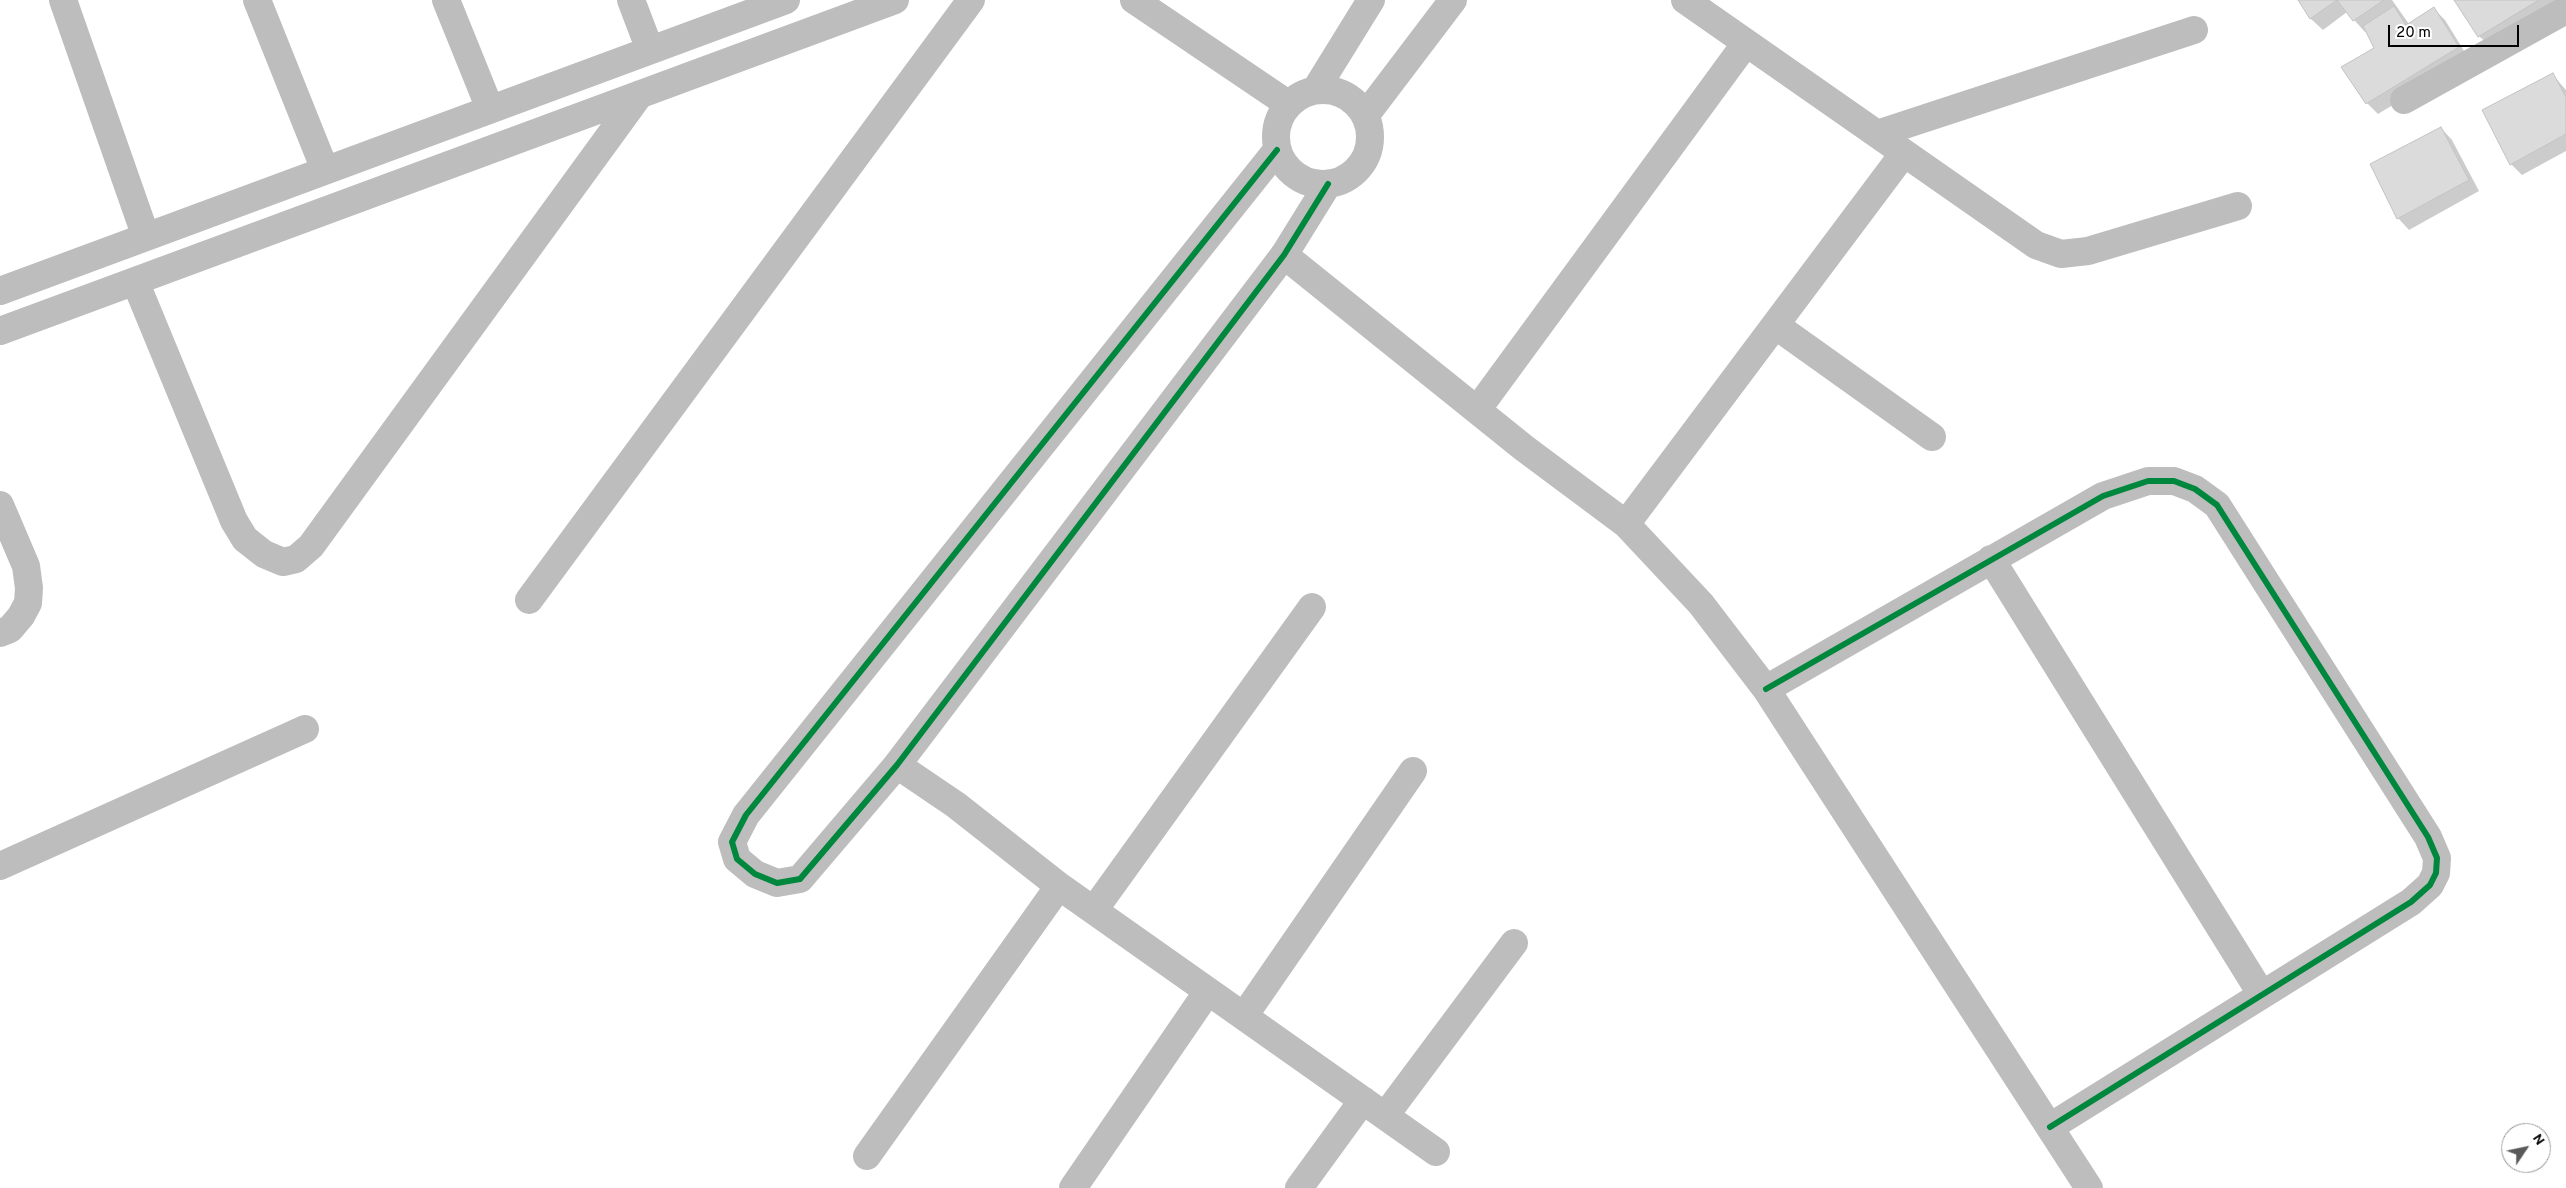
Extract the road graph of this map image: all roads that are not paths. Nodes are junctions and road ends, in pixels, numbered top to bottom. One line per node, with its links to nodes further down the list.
1 (62, 0): 28 (street)
2 (257, 0): 25 (street)
3 (446, 0): 20 (street)
4 (631, 0): 15 (street)
5 (786, 0): 15 (street)
6 (895, 0): 17 (street)
7 (971, 0): 39 (street)
8 (1134, 0): 19 (street)
9 (1371, 0): 16 (street)
10 (1453, 0): 21 (street)
11 (1693, 1): 14 (street)
12 (2566, 10): 18 (street)
13 (2194, 30): 22 (street)
14 (1746, 43): 22 (street); 34 (street)
15 (650, 50): 20 (street)
16 (1316, 89): 19 (street); 21 (street)
17 (640, 94): 30 (street); 30 (street)
18 (2404, 100)
19 (1288, 104): 23 (street)
20 (490, 109): 25 (street)
21 (1365, 116): 26 (street)
22 (1877, 134): 24 (street)
23 (1277, 150): 26 (street); 44 (street)
24 (1904, 153): 27 (street); 32 (street)
25 (326, 170): 28 (street)
26 (1328, 184): 29 (street)
27 (2238, 206)
28 (146, 237): 31 (street)
29 (1284, 255): 34 (street); 44 (street)
30 (134, 281): 33 (street)
31 (0, 291)
32 (1776, 325): 35 (street); 37 (street)
33 (0, 331)
34 (1477, 410): 37 (street)
35 (1932, 437)
36 (0, 505): 41 (street)
37 (1626, 524): 42 (street)
38 (1991, 559): 42 (street); 51 (street); 51 (street)
39 (529, 600)
40 (1312, 607): 48 (street)
41 (0, 633)
42 (1766, 689): 55 (street)
43 (305, 729): 46 (street)
44 (897, 765): 47 (street)
45 (1413, 771): 52 (street)
46 (0, 866)
47 (1059, 886): 48 (street); 57 (street)
48 (1094, 910): 50 (street)
49 (1514, 943): 54 (street)
50 (1208, 991): 52 (street); 58 (street)
51 (2262, 995): 55 (street)
52 (1244, 1016): 53 (street)
53 (1363, 1100): 54 (street); 59 (street)
54 (1385, 1116): 56 (street)
55 (2050, 1127): 60 (street)
56 (1436, 1152)
57 (867, 1156)
58 (1073, 1188)
59 (1299, 1188)
60 (2089, 1188)

